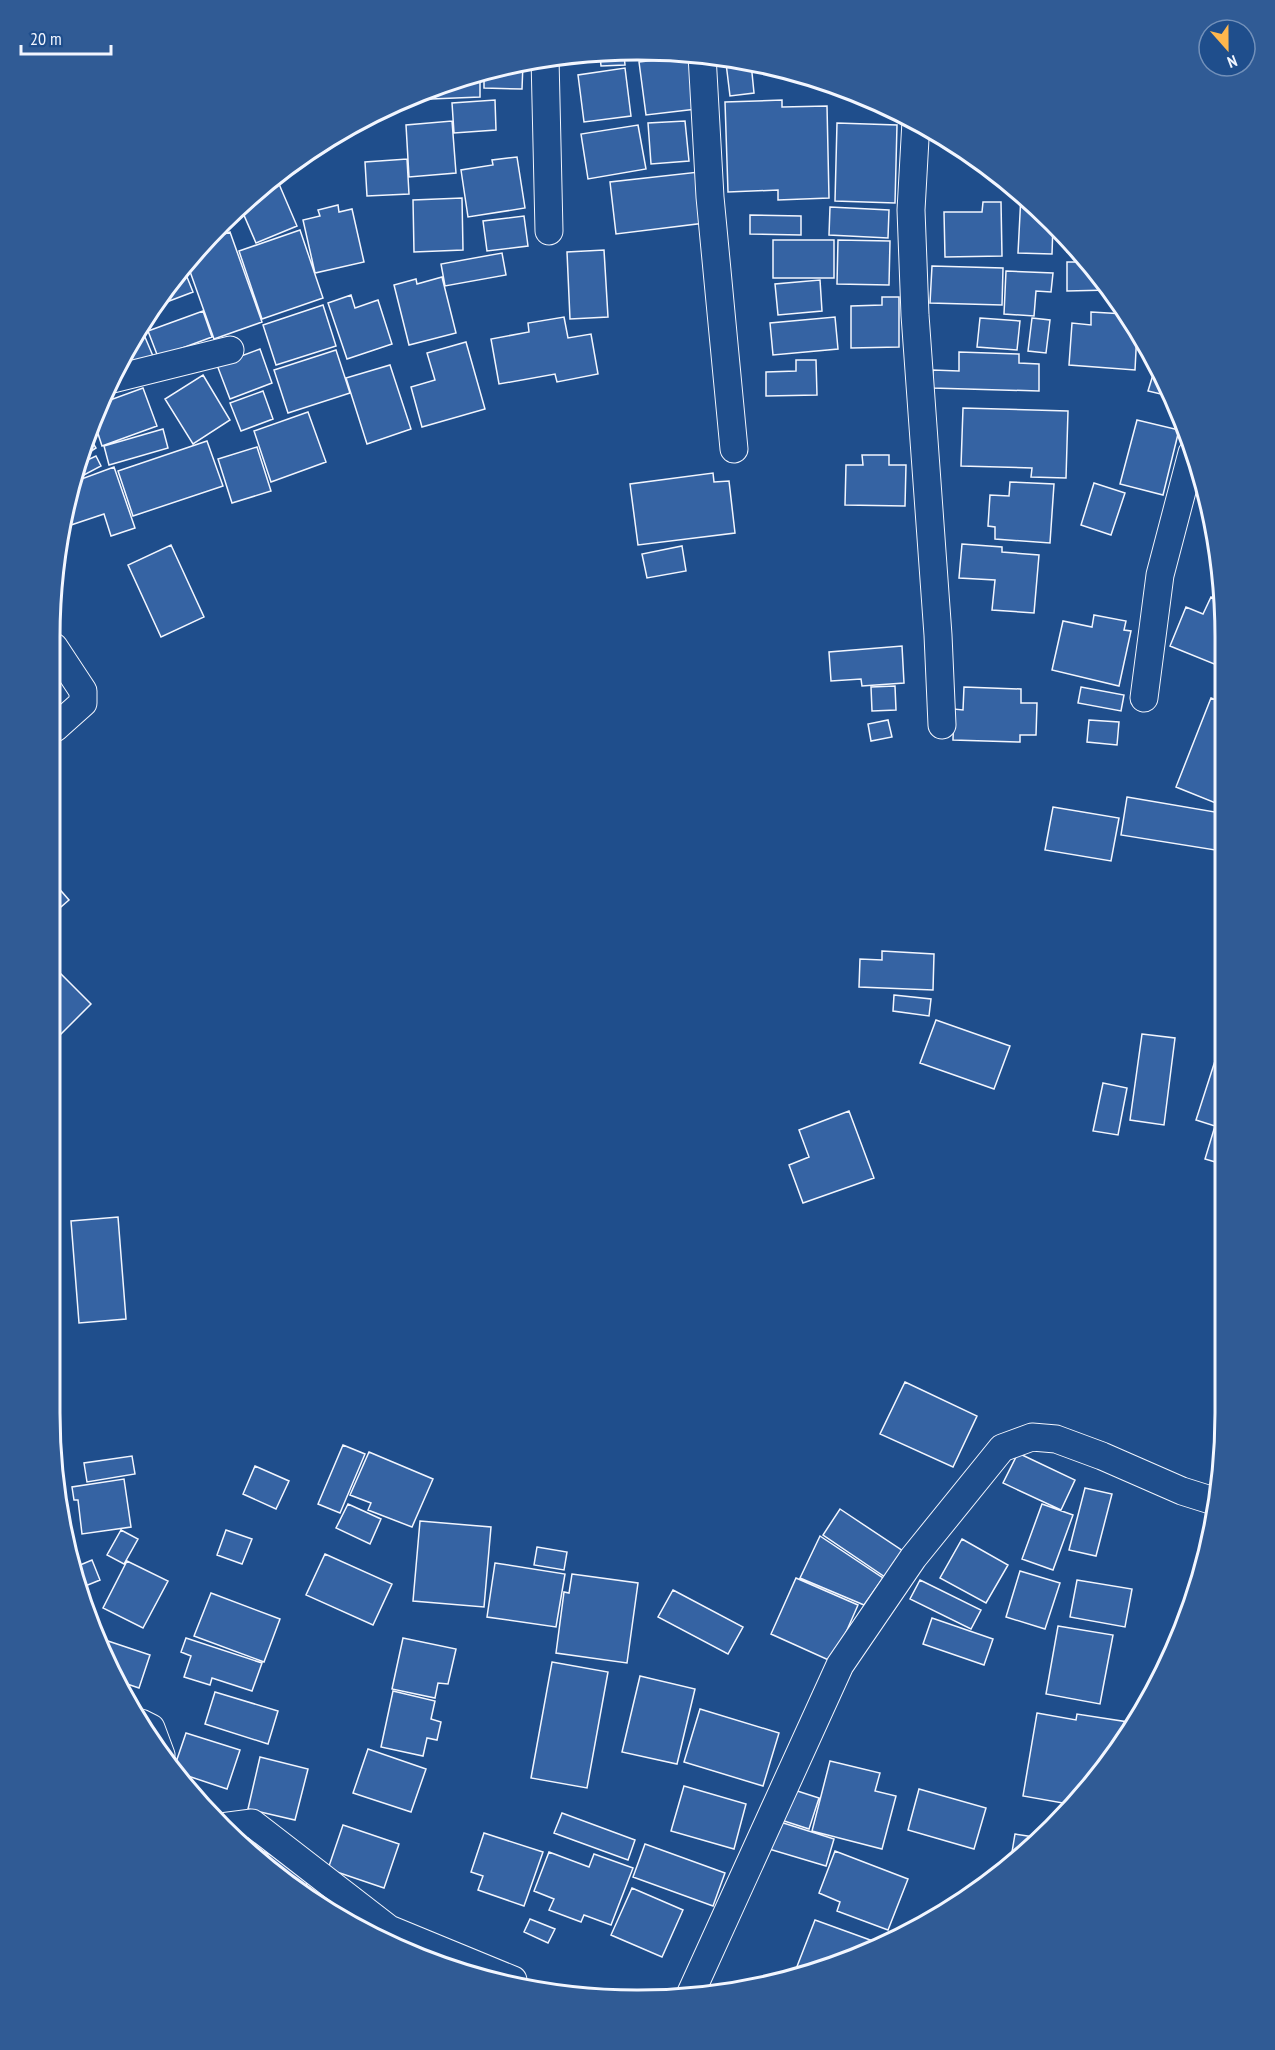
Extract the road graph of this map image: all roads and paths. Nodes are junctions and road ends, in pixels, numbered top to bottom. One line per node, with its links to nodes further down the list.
1 (703, 64): 7 (street)
2 (545, 68): 4 (street)
3 (915, 132): 12 (street)
4 (549, 231)
5 (230, 350): 6 (street)
6 (123, 377)
7 (734, 449)
8 (1188, 467): 10 (street)
9 (60, 656): 11 (street)
10 (1144, 698)
11 (60, 723)
12 (942, 725)
13 (1208, 1499): 16 (street)
14 (234, 1826): 15 (street)
15 (490, 1970)
16 (694, 1987)

